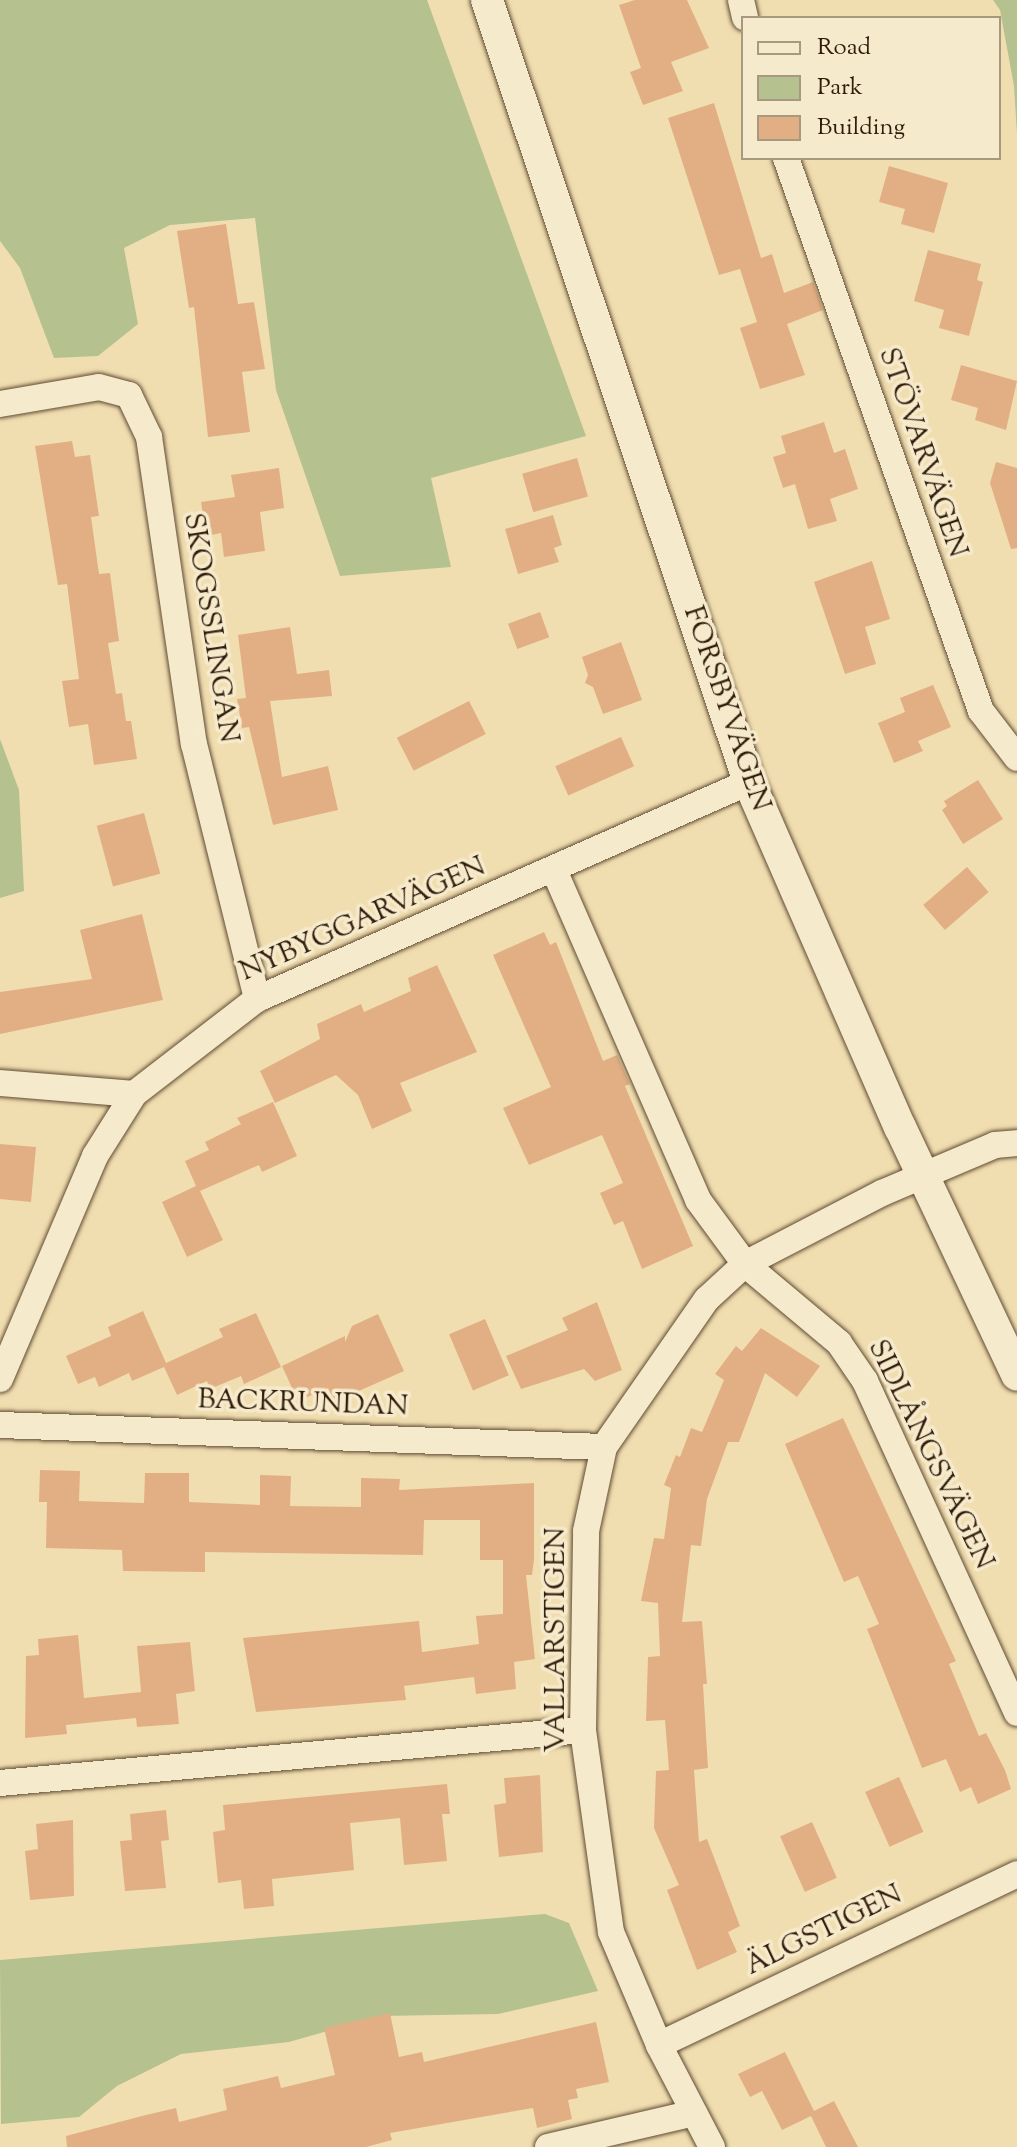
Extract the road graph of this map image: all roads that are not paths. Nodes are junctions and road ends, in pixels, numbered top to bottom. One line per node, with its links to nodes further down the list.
1 (490, 7): 5 (street, FORSBYVÄGEN)
2 (787, 160): 4 (street, STÖVARVÄGEN)
3 (0, 404): 7 (street, SKOGSSLINGAN)
4 (1017, 758)
5 (749, 782): 6 (street, NYBYGGARVÄGEN); 11 (street, FORSBYVÄGEN)
6 (554, 870): 7 (street, NYBYGGARVÄGEN); 12 (street, SIDLÅNGSVÄGEN)
7 (257, 999): 9 (street, NYBYGGARVÄGEN)
8 (0, 1083): 9 (street)
9 (134, 1094): 14 (street, NYBYGGARVÄGEN)
10 (1017, 1143): 11 (street, VALLARSTIGEN)
11 (924, 1174): 12 (street, VALLARSTIGEN); 13 (street, FORSBYVÄGEN)
12 (745, 1264): 16 (street, VALLARSTIGEN); 17 (street, SIDLÅNGSVÄGEN)
13 (1017, 1375)
14 (0, 1379)
15 (0, 1425): 16 (street, BACKRUNDAN)
16 (604, 1447): 18 (street, VALLARSTIGEN)
17 (1017, 1713)
18 (583, 1730): 19 (street); 21 (street, VALLARSTIGEN)
19 (0, 1783)
20 (1017, 1874): 21 (street, ÄLGSTIGEN)
21 (659, 2045): 22 (street, VALLARSTIGEN)
22 (694, 2113): 23 (street); 24 (street, VALLARSTIGEN)
23 (548, 2147)
24 (712, 2147)

